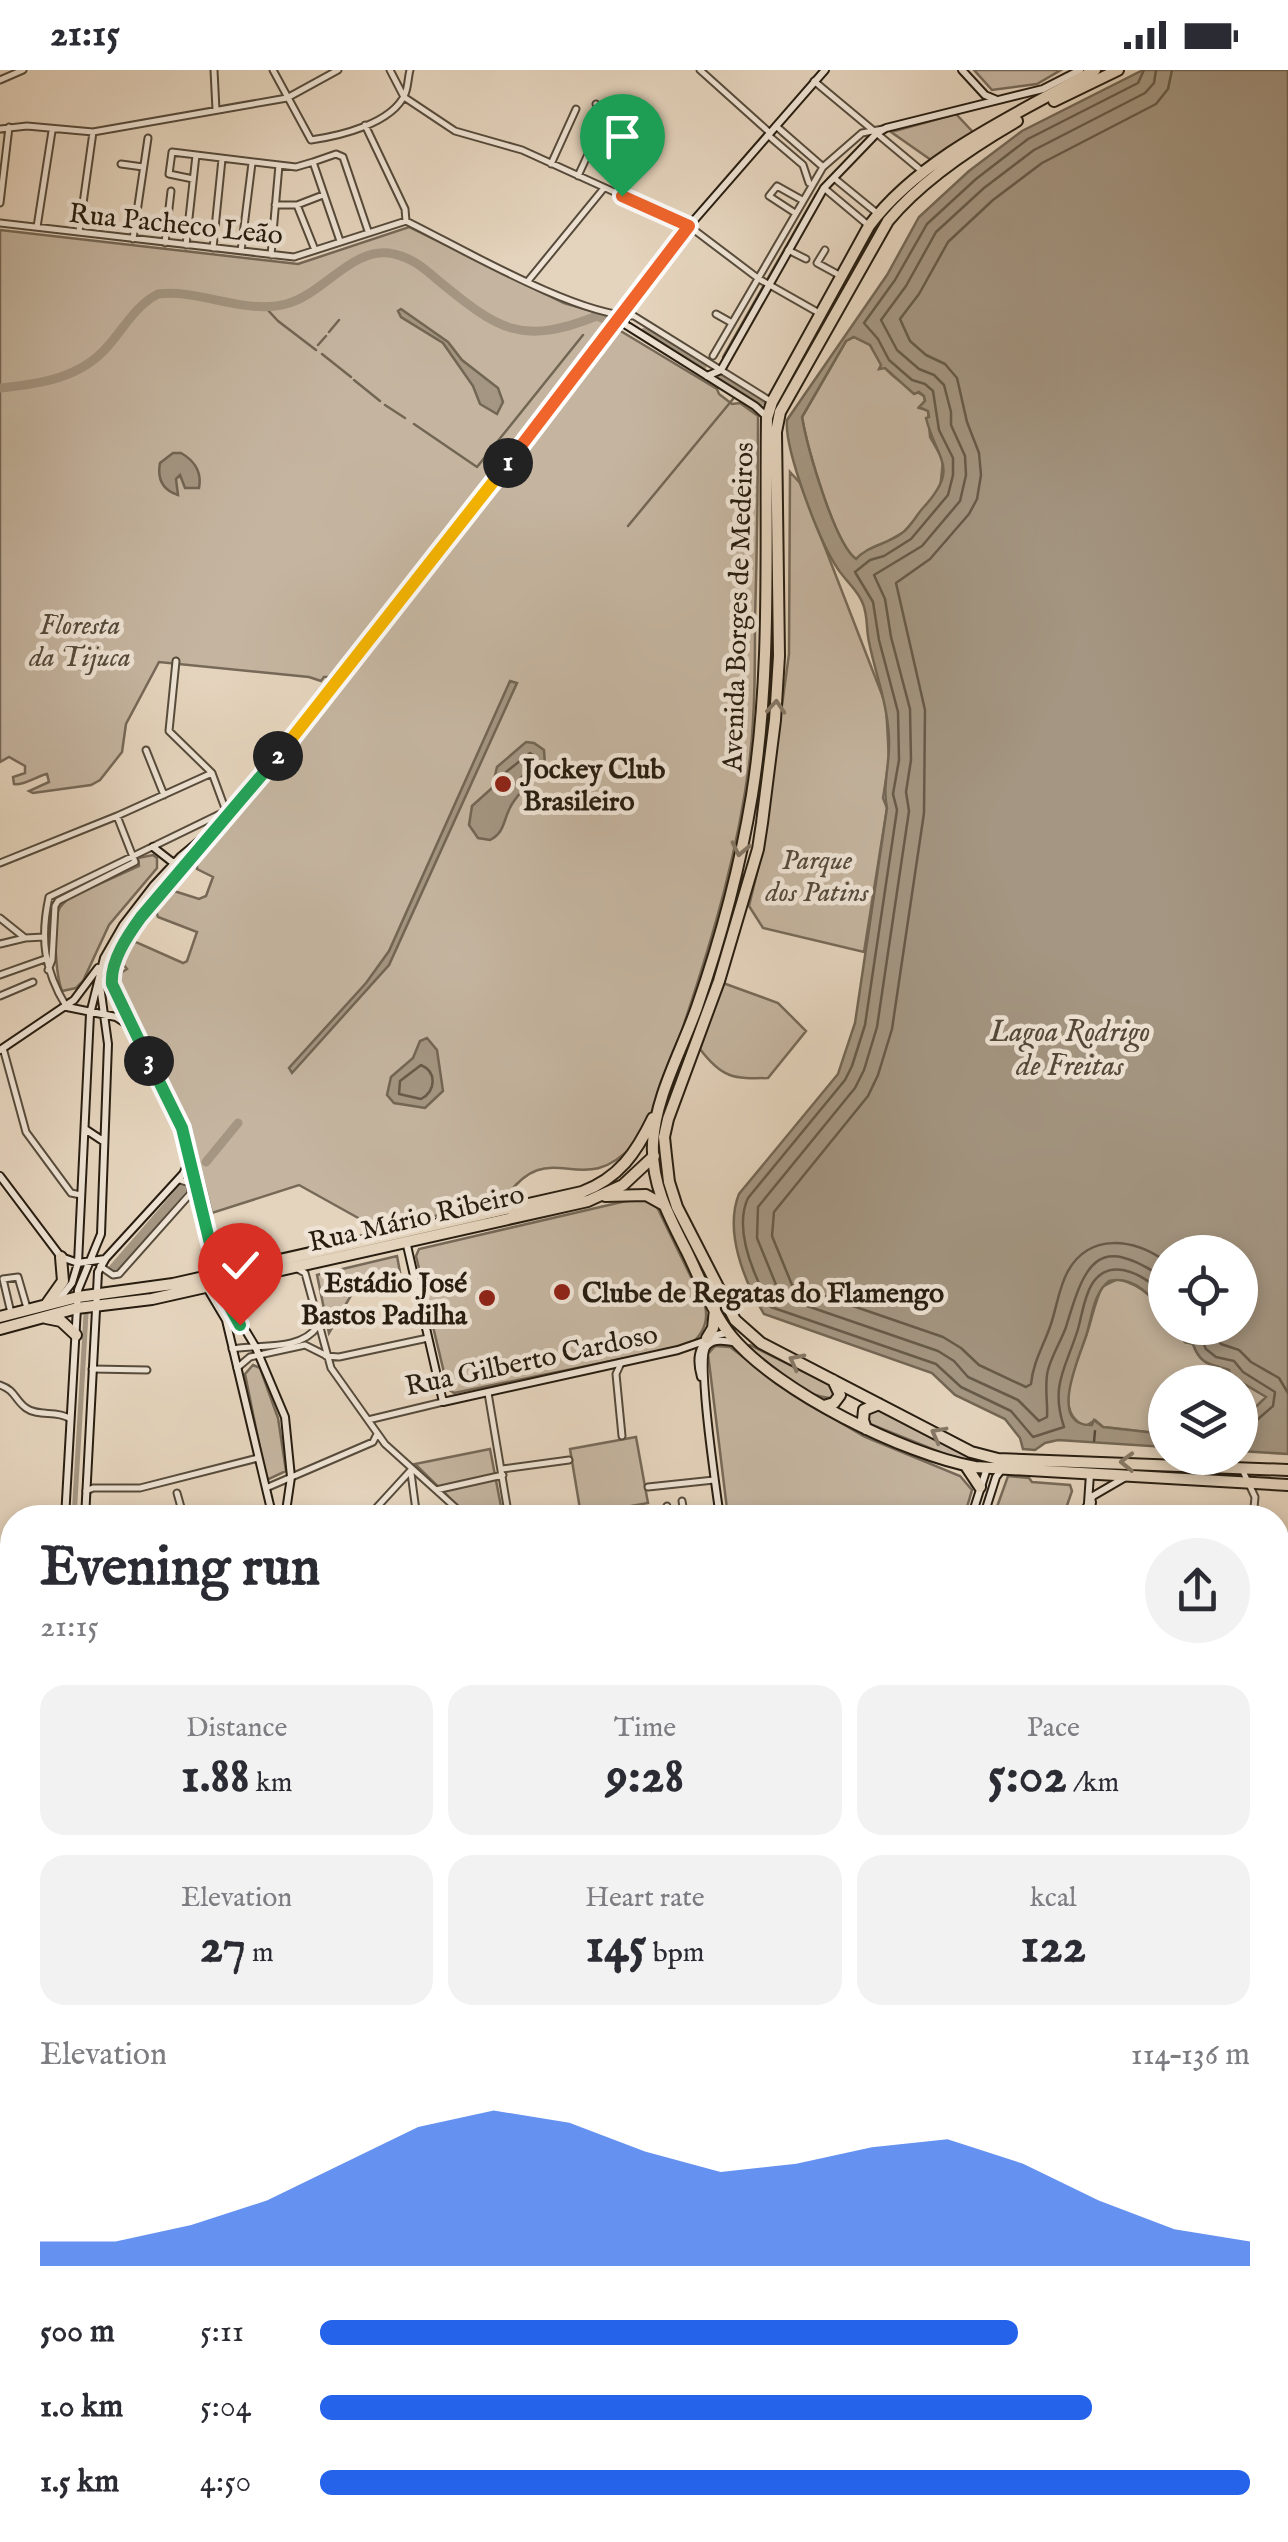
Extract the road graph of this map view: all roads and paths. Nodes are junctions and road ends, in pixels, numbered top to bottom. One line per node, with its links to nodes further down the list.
1 (23, 70): 13 (street)
2 (214, 70): 22 (street)
3 (273, 70): 17 (street)
4 (338, 70): 17 (street)
5 (390, 70): 16 (street)
6 (410, 70): 16 (street)
7 (700, 70): 27 (street)
8 (824, 70): 14 (main road)
9 (962, 70): 15 (main road)
10 (1080, 70): 18 (main road)
11 (1096, 70): 41 (highway, Avenida Borges de Medeiros)
12 (1118, 70): 43 (highway, Avenida Borges de Medeiros)
13 (0, 80)
14 (814, 81): 27 (main road); 29 (street)
15 (986, 95): 18 (main road); 20 (main road)
16 (404, 96): 23 (street); 37 (street)
17 (288, 98): 22 (street); 23 (street)
18 (1003, 100): 20 (main road)
19 (596, 104): 42 (street)
20 (974, 108): 29 (main road)
21 (576, 109): 37 (street)
22 (216, 110): 28 (street)
23 (366, 125): 58 (street)
24 (9, 127): 25 (street); 26 (street); 53 (street)
25 (0, 129)
26 (52, 130): 28 (street); 62 (street)
27 (770, 130): 39 (street); 46 (street); 60 (main road)
28 (93, 132): 64 (street)
29 (873, 132): 39 (street); 41 (street); 44 (main road)
30 (148, 138): 40 (street)
31 (196, 155): 33 (street); 45 (street); 45 (street)
32 (641, 155): 51 (street)
33 (222, 159): 35 (street); 70 (street)
34 (314, 162): 38 (street); 50 (street); 63 (street)
35 (252, 163): 38 (street); 74 (street)
36 (121, 164): 40 (street)
37 (551, 164): 42 (street)
38 (279, 165): 54 (street)
39 (823, 166): 46 (street)
40 (143, 167): 65 (street)
41 (925, 173): 43 (street); 57 (highway, Avenida Borges de Medeiros)
42 (578, 176): 47 (street)
43 (938, 176): 69 (highway, Avenida Borges de Medeiros)
44 (832, 177): 48 (main road); 57 (street)
45 (193, 178): 68 (street)
46 (810, 185): 52 (street)
47 (604, 188): 51 (street); 79 (street)
48 (824, 188): 61 (street); 72 (main road)
49 (172, 191): 66 (street)
50 (323, 196): 55 (street); 67 (street)
51 (622, 196): 60 (street)
52 (802, 200): 56 (street); 56 (street)
53 (0, 203)
54 (275, 205): 55 (street); 75 (street)
55 (297, 205): 71 (street)
56 (795, 213): 78 (street)
57 (878, 214): 61 (highway, Avenida Borges de Medeiros); 69 (highway)
58 (406, 221): 63 (street, Rua Pacheco Leão); 79 (street)
59 (0, 223): 62 (street, Rua Pacheco Leão)
60 (689, 226): 78 (street); 83 (main road)
61 (869, 226): 77 (highway, Avenida Borges de Medeiros)
62 (37, 227): 64 (street, Rua Pacheco Leão)
63 (368, 231): 67 (street, Rua Pacheco Leão)
64 (79, 232): 65 (street, Rua Pacheco Leão)
65 (133, 239): 66 (street, Rua Pacheco Leão)
66 (165, 242): 68 (street, Rua Pacheco Leão)
67 (340, 242): 71 (street, Rua Pacheco Leão)
68 (186, 245): 70 (street, Rua Pacheco Leão)
69 (872, 246): 87 (highway, Avenida Borges de Medeiros)
70 (213, 248): 74 (street, Rua Pacheco Leão)
71 (315, 250): 75 (street, Rua Pacheco Leão)
72 (788, 250): 76 (street); 80 (main road)
73 (825, 250): 77 (street)
74 (241, 252): 75 (street, Rua Pacheco Leão)
75 (270, 255)
76 (806, 259)
77 (842, 277): 82 (highway, Avenida Borges de Medeiros)
78 (760, 279): 80 (street); 84 (street)
79 (528, 280): 83 (street)
80 (768, 284): 82 (street); 86 (main road)
81 (716, 314): 84 (street)
82 (822, 314): 87 (highway); 89 (highway, Avenida Borges de Medeiros)
83 (622, 316): 86 (street); 88 (main road); 99 (main road)
84 (732, 322): 85 (street)
85 (713, 356)
86 (721, 370): 88 (main road); 89 (street)
87 (802, 372): 91 (highway, Avenida Borges de Medeiros)
88 (707, 376): 90 (main road)
89 (772, 402): 90 (highway, Avenida Borges de Medeiros)
90 (767, 418): 92 (highway, Avenida Borges de Medeiros)
91 (780, 645): 92 (highway); 98 (highway, Avenida Borges de Medeiros, one-way to 91)
92 (764, 650): 97 (highway, Avenida Borges de Medeiros)
93 (176, 661): 95 (street)
94 (146, 750): 96 (street)
95 (212, 772): 96 (street); 99 (street)
96 (164, 795): 100 (street)
97 (752, 795): 98 (highway); 124 (highway, Avenida Borges de Medeiros, one-way to 124)
98 (765, 798): 126 (highway, Avenida Borges de Medeiros)
99 (227, 813): 101 (street); 104 (main road); 105 (main road)
100 (116, 816): 102 (street); 103 (street)
101 (153, 848): 102 (street); 104 (main road)
102 (135, 856): 108 (street); 114 (street)
103 (0, 863)
104 (174, 864): 105 (main road); 112 (main road)
105 (185, 869): 122 (main road)
106 (0, 918): 107 (street)
107 (10, 926): 109 (street); 110 (street)
108 (44, 937): 109 (street); 113 (street)
109 (25, 938): 110 (street)
110 (11, 941): 111 (street)
111 (0, 944)
112 (104, 958): 116 (main road); 119 (main road)
113 (44, 959): 114 (street); 115 (street)
114 (48, 970): 119 (street)
115 (0, 974)
116 (99, 978): 120 (main road); 121 (main road)
117 (33, 982): 118 (street)
118 (0, 996)
119 (66, 1006): 120 (main road); 123 (main road)
120 (90, 1014): 121 (main road); 125 (main road)
121 (106, 1016): 122 (main road); 127 (main road)
122 (136, 1033): 129 (main road)
123 (2, 1049): 132 (street)
124 (662, 1099): 128 (highway, Avenida Borges de Medeiros); 137 (highway, Rua Mário Ribeiro)
125 (85, 1129): 127 (main road); 132 (main road)
126 (664, 1136): 128 (highway, Rua Mário Ribeiro); 160 (highway, Avenida Borges de Medeiros)
127 (104, 1141): 138 (main road)
128 (654, 1156): 133 (highway, Rua Mário Ribeiro); 135 (highway, Avenida Borges de Medeiros)
129 (190, 1158): 131 (main road); 136 (main road)
130 (0, 1176): 139 (main road)
131 (177, 1180): 134 (street); 140 (main road)
132 (81, 1195): 141 (main road)
133 (604, 1196): 135 (highway); 137 (highway, Rua Mário Ribeiro)
134 (187, 1199): 136 (street); 143 (street)
135 (664, 1205): 151 (highway, Avenida Borges de Medeiros)
136 (202, 1208): 146 (main road)
137 (405, 1237): 144 (highway, Rua Mário Ribeiro); 146 (highway, Rua Mário Ribeiro); 158 (main road)
138 (98, 1246): 140 (main road); 142 (main road)
139 (61, 1256): 141 (main road); 150 (highway)
140 (107, 1257): 142 (main road); 143 (main road)
141 (78, 1263): 142 (main road); 150 (main road)
142 (90, 1263): 149 (main road)
143 (100, 1266): 148 (main road)
144 (293, 1268): 146 (highway, Rua Mário Ribeiro); 154 (street)
145 (194, 1279): 146 (highway, Rua Mário Ribeiro); 147 (main road); 148 (highway, Rua Mário Ribeiro)
146 (219, 1279): 147 (highway, Rua Mário Ribeiro); 162 (main road)
147 (205, 1287): 148 (highway, Rua Mário Ribeiro); 163 (main road)
148 (95, 1299): 149 (highway, Rua Mário Ribeiro); 169 (main road)
149 (77, 1302): 150 (highway, Rua Mário Ribeiro); 152 (highway, Rua Mário Ribeiro); 157 (main road)
150 (51, 1304): 152 (highway, Rua Mário Ribeiro)
151 (715, 1308): 156 (highway, Avenida Borges de Medeiros); 159 (highway)
152 (31, 1315): 153 (highway); 153 (street); 155 (highway); 157 (highway)
153 (6, 1316)
154 (318, 1324): 162 (street); 165 (street)
155 (0, 1328)
156 (728, 1332): 159 (main road, Rua Gilberto Cardoso); 160 (highway); 161 (highway, Avenida Borges de Medeiros)
157 (76, 1335): 179 (main road)
158 (428, 1338): 165 (street); 176 (main road)
159 (706, 1340): 166 (main road, Rua Gilberto Cardoso); 173 (main road)
160 (760, 1343): 172 (highway, Avenida Borges de Medeiros, one-way to 160)
161 (738, 1344): 173 (main road); 178 (highway, Avenida Borges de Medeiros)
162 (256, 1346): 163 (street); 164 (main road)
163 (232, 1349): 168 (main road)
164 (260, 1355): 165 (street); 168 (street); 199 (main road)
165 (326, 1356): 180 (street)
166 (621, 1364): 167 (main road, Rua Gilberto Cardoso); 171 (street)
167 (608, 1366): 171 (street); 175 (main road, Rua Gilberto Cardoso)
168 (237, 1368): 184 (main road)
169 (92, 1369): 170 (street); 206 (main road)
170 (147, 1370)
171 (616, 1374): 183 (street)
172 (832, 1379): 177 (highway, Avenida Borges de Medeiros); 178 (highway)
173 (704, 1384): 200 (main road)
174 (0, 1385): 179 (street)
175 (488, 1393): 176 (main road, Rua Gilberto Cardoso); 195 (street)
176 (443, 1402): 180 (street, Rua Gilberto Cardoso)
177 (880, 1404): 181 (highway); 187 (highway, Avenida Borges de Medeiros, one-way to 177)
178 (823, 1406): 181 (highway, Avenida Borges de Medeiros)
179 (70, 1418): 212 (main road)
180 (368, 1420): 182 (street)
181 (866, 1430): 189 (highway, Avenida Borges de Medeiros)
182 (377, 1434): 193 (street); 199 (street)
183 (622, 1436)
184 (258, 1458): 205 (main road); 206 (street)
185 (569, 1460): 195 (street)
186 (1083, 1462): 188 (highway, one-way to 186); 190 (highway); 196 (highway)
187 (1005, 1464): 190 (highway, Avenida Borges de Medeiros); 191 (highway); 224 (main road)
188 (1148, 1464)
189 (966, 1466): 191 (highway, Avenida Borges de Medeiros); 204 (highway)
190 (1036, 1466): 196 (highway)
191 (988, 1468): 204 (main road)
192 (1258, 1469): 194 (highway)
193 (411, 1470): 207 (street); 217 (street); 218 (street)
194 (1288, 1470)
195 (503, 1472): 207 (street); 220 (street)
196 (1090, 1474): 198 (highway); 211 (main road)
197 (1246, 1475): 201 (street)
198 (1130, 1476): 201 (highway); 209 (main road)
199 (290, 1477): 205 (street); 216 (main road)
200 (716, 1480): 203 (street); 222 (main road)
201 (1250, 1482): 202 (highway); 226 (street)
202 (1288, 1485)
203 (648, 1487)
204 (980, 1487): 223 (main road)
205 (266, 1488): 215 (main road)
206 (86, 1490): 213 (main road)
207 (436, 1490): 219 (street)
208 (177, 1492): 214 (street)
209 (1093, 1496): 211 (main road); 225 (main road)
210 (682, 1501): 221 (street)
211 (1088, 1504)
212 (66, 1505)
213 (85, 1505)
214 (180, 1505)
215 (270, 1505)
216 (287, 1505)
217 (379, 1505)
218 (415, 1505)
219 (453, 1505)
220 (507, 1505)
221 (682, 1505)
222 (719, 1505)
223 (975, 1505)
224 (987, 1505)
225 (1092, 1505)
226 (1255, 1505)

